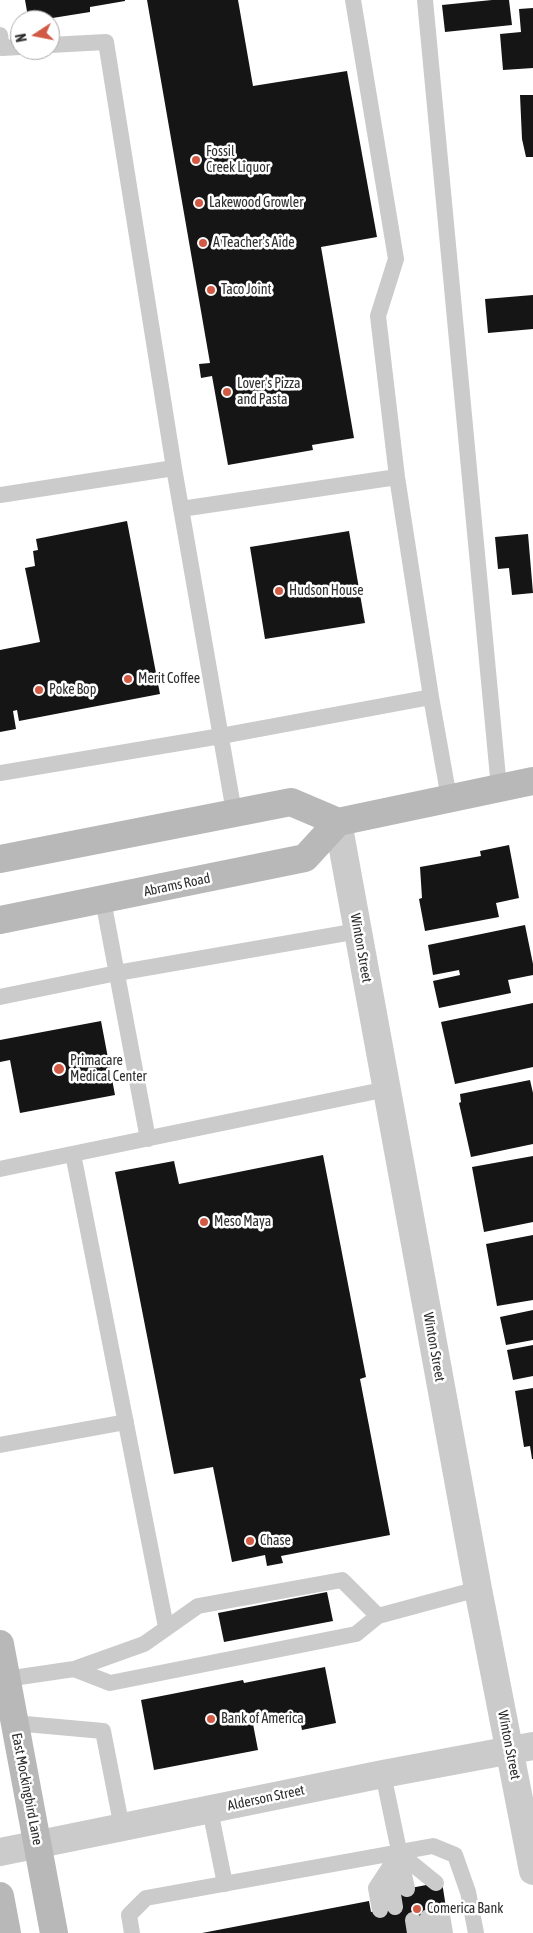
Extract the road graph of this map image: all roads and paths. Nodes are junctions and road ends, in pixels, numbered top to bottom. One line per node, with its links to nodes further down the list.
1 (353, 0): 7 (lane)
2 (425, 0): 14 (lane)
3 (0, 35): 5 (lane)
4 (60, 44): 6 (lane)
5 (10, 48)
6 (174, 468): 8 (lane); 9 (lane)
7 (397, 477): 9 (lane); 10 (lane)
8 (0, 495)
9 (181, 509): 11 (lane)
10 (431, 697): 11 (lane); 15 (lane)
11 (220, 736): 12 (lane); 16 (lane)
12 (0, 773)
13 (533, 781): 14 (main road)
14 (499, 788): 15 (main road)
15 (449, 798): 17 (main road)
16 (234, 812): 17 (main road); 18 (main road)
17 (338, 822): 19 (main road, Abrams Road); 21 (street, Winton Street)
18 (0, 859)
19 (103, 900): 20 (main road, Abrams Road); 22 (lane)
20 (0, 920)
21 (358, 931): 22 (lane); 24 (street, Winton Street)
22 (117, 973): 23 (lane); 25 (lane)
23 (0, 996)
24 (387, 1089): 25 (lane); 30 (street, Winton Street)
25 (148, 1139): 26 (lane)
26 (73, 1154): 27 (lane); 28 (lane)
27 (0, 1169)
28 (126, 1422): 29 (lane); 32 (lane)
29 (0, 1445)
30 (478, 1589): 31 (lane); 37 (street, Winton Street)
31 (378, 1616): 32 (lane); 34 (lane)
32 (166, 1627): 34 (lane)
33 (0, 1644): 35 (main road, East Mockingbird Lane)
34 (74, 1669): 35 (lane)
35 (3, 1674): 36 (main road, East Mockingbird Lane)
36 (14, 1723): 40 (lane); 41 (main road, East Mockingbird Lane)
37 (522, 1749): 38 (street, Alderson Street); 44 (street, Winton Street)
38 (383, 1774): 39 (street, Alderson Street); 43 (lane)
39 (210, 1810): 40 (street, Alderson Street); 45 (lane)
40 (122, 1828): 41 (street, Alderson Street)
41 (37, 1845): 42 (street, Alderson Street); 50 (main road, East Mockingbird Lane)
42 (0, 1852)
43 (398, 1852): 43 (lane); 45 (lane); 47 (lane); 53 (lane)
44 (533, 1871)
45 (225, 1884): 51 (lane)
46 (0, 1896): 49 (main road)
47 (388, 1909)
48 (426, 1924): 52 (lane)
49 (7, 1933)
50 (54, 1933)
51 (132, 1933)
52 (445, 1933)
53 (476, 1933)

